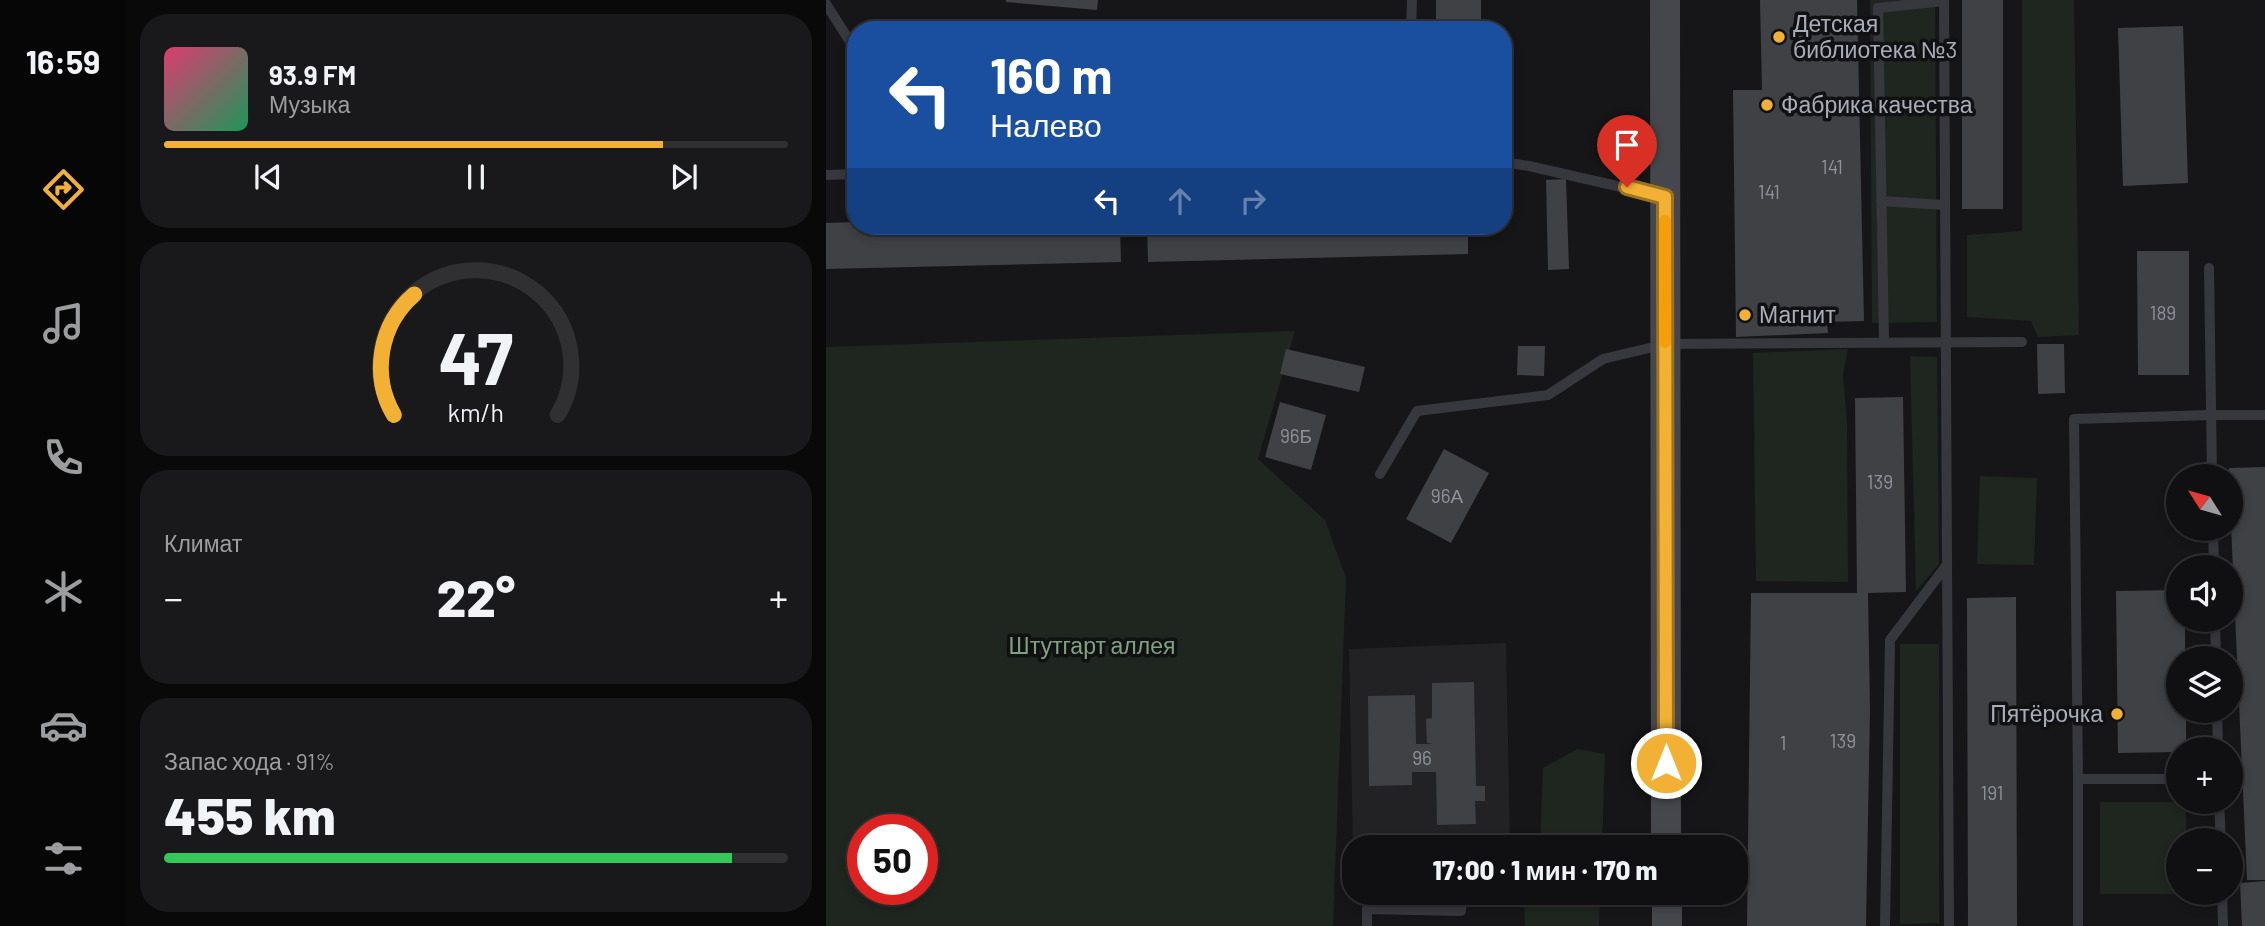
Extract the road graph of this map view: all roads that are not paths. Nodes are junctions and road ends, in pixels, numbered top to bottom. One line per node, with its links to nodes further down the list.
1 (1412, 0): 5 (lane)
2 (1665, 0): 10 (main road)
3 (1944, 0): 11 (lane); 12 (lane)
4 (826, 4): 6 (lane)
5 (1411, 21)
6 (847, 37)
7 (1512, 163): 10 (lane)
8 (847, 174): 9 (lane)
9 (826, 175)
10 (1665, 197): 17 (main road)
11 (1881, 201): 12 (lane); 14 (lane)
12 (1944, 205): 15 (lane)
13 (2209, 268): 18 (lane)
14 (1884, 342): 15 (lane); 17 (lane)
15 (1945, 342): 16 (lane); 22 (lane)
16 (2022, 342)
17 (1665, 344): 21 (lane); 25 (main road)
18 (2211, 415): 19 (lane); 20 (lane); 23 (lane)
19 (2265, 415)
20 (2212, 464)
21 (1380, 474)
22 (1946, 566): 31 (lane); 32 (lane)
23 (2078, 779): 24 (lane); 33 (lane)
24 (2166, 779)
25 (1667, 835)
26 (1461, 905): 29 (lane)
27 (1667, 905): 30 (main road)
28 (2222, 905): 34 (lane)
29 (1367, 926)
30 (1667, 926)
31 (1885, 926)
32 (1949, 926)
33 (2078, 926)
34 (2223, 926)

